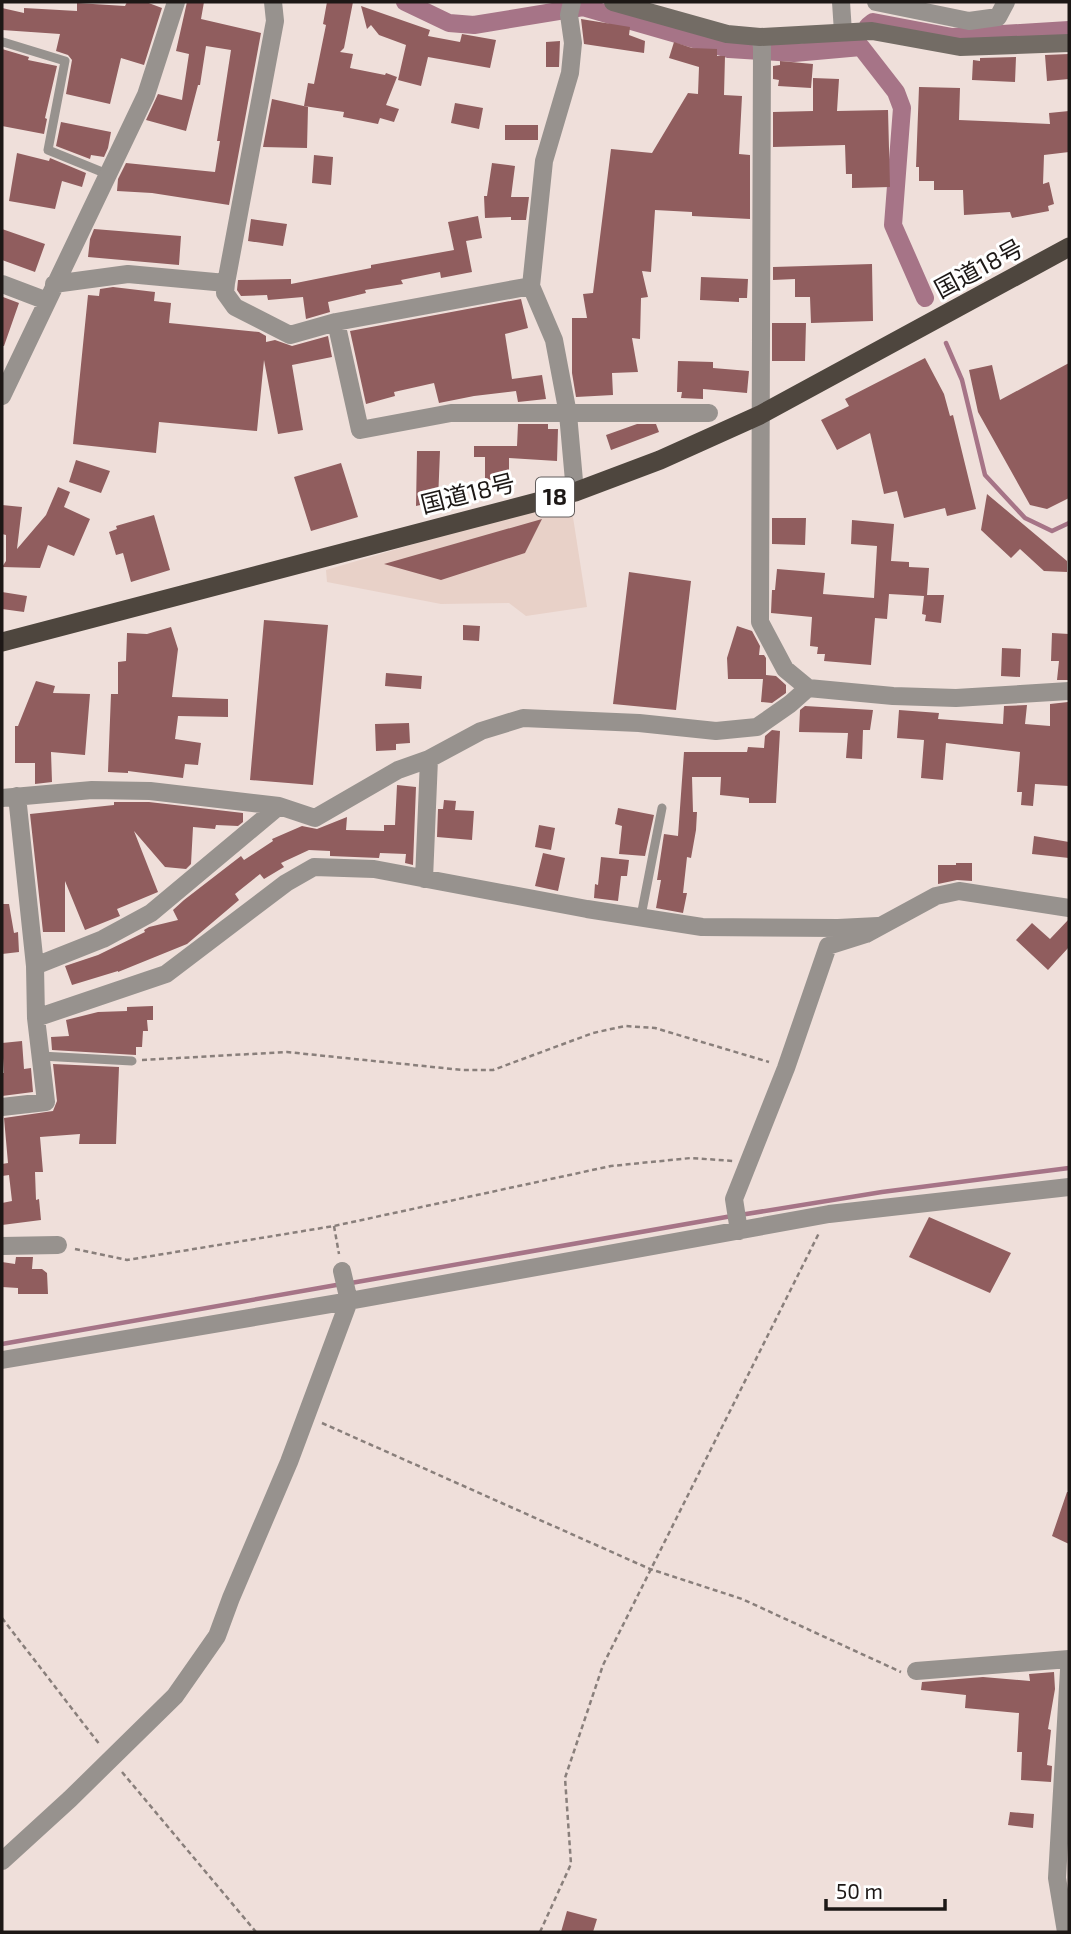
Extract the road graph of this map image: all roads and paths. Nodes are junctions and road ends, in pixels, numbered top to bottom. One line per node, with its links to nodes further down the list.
1 (176, 2): 13 (street)
2 (273, 2): 15 (street)
3 (613, 2): 12 (main road)
4 (841, 2): 9 (street)
5 (876, 2): 7 (street)
6 (1006, 2): 7 (street)
7 (924, 6)
8 (570, 9): 18 (street)
9 (843, 32): 11 (main road); 12 (main road)
10 (3, 42): 13 (lane)
11 (1069, 43)
12 (761, 49): 24 (street)
13 (107, 174): 17 (street)
14 (1069, 247): 24 (highway, 国道18号 / 18)
15 (226, 283): 17 (street); 20 (street)
16 (2, 284): 19 (street)
17 (54, 284): 19 (street)
18 (531, 286): 20 (street); 23 (street)
19 (47, 301): 21 (street)
20 (336, 322): 23 (street)
21 (2, 396)
22 (709, 413): 23 (street)
23 (568, 414): 25 (street)
24 (760, 415): 25 (highway, 国道18号 / 18); 27 (street)
25 (575, 492): 26 (highway, 国道18号 / 18)
26 (2, 642)
27 (808, 688): 28 (street); 29 (street)
28 (1069, 691)
29 (429, 759): 31 (street); 33 (street)
30 (9, 797): 31 (street); 37 (street)
31 (279, 806): 37 (street)
32 (662, 808): 35 (lane)
33 (424, 879): 35 (street); 38 (street)
34 (1069, 908): 36 (street)
35 (641, 916): 36 (street)
36 (878, 926): 41 (street)
37 (35, 966): 38 (street)
38 (36, 1018): 39 (street)
39 (41, 1056): 40 (lane); 42 (street)
40 (132, 1060): 41 (path)
41 (786, 1068): 43 (street)
42 (2, 1107)
43 (749, 1163): 46 (path); 47 (street)
44 (1069, 1187): 45 (street)
45 (829, 1214): 47 (street); 54 (path)
46 (334, 1226): 48 (path); 50 (path)
47 (738, 1226): 51 (street)
48 (58, 1245): 49 (street)
49 (2, 1246)
50 (342, 1270): 51 (street)
51 (348, 1297): 52 (street); 53 (street)
52 (2, 1360)
53 (306, 1416): 54 (path); 59 (street)
54 (650, 1569): 58 (path); 62 (path)
55 (2, 1618): 59 (path)
56 (1069, 1659): 58 (street)
57 (1069, 1670): 63 (street)
58 (916, 1671)
59 (111, 1759): 60 (street); 61 (path)
60 (2, 1861)
61 (256, 1932)
62 (540, 1932)
63 (1066, 1932)

